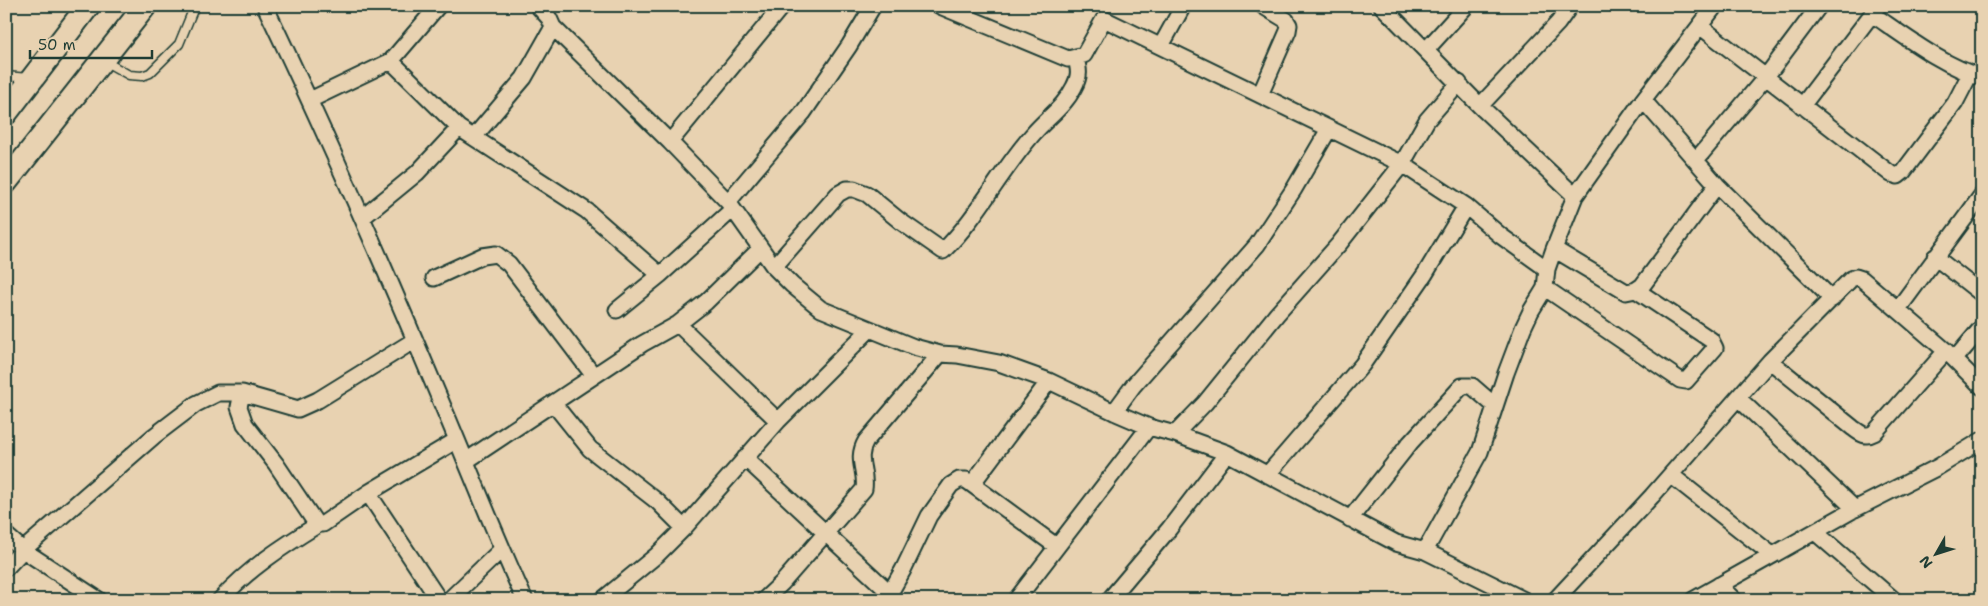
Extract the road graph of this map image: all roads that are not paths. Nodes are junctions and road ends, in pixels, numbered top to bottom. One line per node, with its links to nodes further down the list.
1 (88, 6): 29 (main road)
2 (145, 6): 24 (main road)
3 (191, 6): 24 (lane)
4 (265, 6): 32 (street)
5 (438, 6): 25 (street)
6 (782, 6): 40 (street)
7 (873, 6): 47 (street)
8 (940, 6): 23 (street)
9 (1183, 6): 21 (street)
10 (1263, 6): 31 (street)
11 (1382, 6): 22 (street)
12 (1466, 6): 22 (street)
13 (1570, 6): 34 (street)
14 (1715, 6): 20 (street)
15 (1817, 7): 28 (street)
16 (544, 9): 19 (street)
17 (1875, 10): 27 (street); 35 (street)
18 (1107, 13): 21 (street); 23 (street)
19 (553, 27): 39 (street); 40 (street)
20 (1701, 27): 28 (street); 33 (street)
21 (1162, 46): 31 (street)
22 (1426, 50): 30 (street)
23 (1076, 58): 53 (street)
24 (102, 60): 43 (main road)
25 (392, 60): 32 (street); 37 (street)
26 (6, 76): 29 (lane)
27 (1976, 76): 35 (street)
28 (1765, 78): 35 (street); 41 (street)
29 (32, 79): 36 (main road)
30 (1459, 84): 34 (street); 42 (street)
31 (1260, 96): 38 (street)
32 (310, 100): 49 (street)
33 (1643, 100): 41 (street); 46 (street)
34 (1480, 106): 46 (street)
35 (1802, 106)
36 (6, 113)
37 (459, 128): 39 (street); 49 (street)
38 (1329, 129): 42 (street); 77 (street)
39 (474, 137): 55 (street)
40 (670, 142): 47 (street)
41 (1696, 160): 44 (street)
42 (1402, 164): 48 (street); 80 (street)
43 (6, 182)
44 (1717, 185): 58 (street); 60 (street)
45 (1982, 195): 52 (street)
46 (1574, 196): 51 (street)
47 (730, 206): 50 (street); 55 (street)
48 (1466, 206): 54 (street); 86 (street)
49 (362, 218): 66 (street)
50 (760, 249): 53 (street); 63 (street)
51 (1554, 249): 54 (street); 58 (street)
52 (1935, 257): 59 (street); 61 (street)
53 (774, 267): 65 (street)
54 (1547, 269): 57 (street)
55 (660, 275): 62 (street)
56 (434, 278): 70 (street)
57 (1545, 288): 58 (street); 76 (street)
58 (1636, 290)
59 (1982, 294)
60 (1832, 299): 61 (street); 69 (street)
61 (1898, 309): 68 (street)
62 (618, 310)
63 (678, 324): 70 (street); 78 (street)
64 (1982, 327): 68 (street)
65 (869, 330): 67 (street); 78 (street)
66 (415, 340): 73 (street); 81 (street)
67 (940, 354): 71 (street); 95 (street)
68 (1950, 355): 69 (street); 72 (street)
69 (1770, 361): 74 (street)
70 (594, 376): 75 (street)
71 (1049, 381): 77 (street); 88 (street)
72 (1982, 387)
73 (242, 393): 92 (street); 98 (street)
74 (1738, 398): 87 (street); 90 (street)
75 (553, 403): 85 (street); 93 (street)
76 (1495, 406): 91 (street); 100 (street)
77 (1114, 412): 79 (street)
78 (778, 421): 84 (street)
79 (1149, 427): 80 (street); 97 (street)
80 (1175, 434): 83 (street)
81 (457, 440): 85 (street); 89 (street)
82 (1982, 440): 90 (street)
83 (1227, 453): 86 (street); 113 (street)
84 (745, 458): 93 (street); 95 (street)
85 (466, 461): 99 (street)
86 (1266, 475): 91 (street)
87 (1671, 475): 101 (street); 115 (street)
88 (972, 484): 97 (street); 104 (street)
89 (368, 493): 92 (street); 107 (street)
90 (1855, 509): 94 (street)
91 (1350, 519): 100 (street)
92 (319, 524): 106 (street)
93 (684, 528): 110 (street)
94 (1815, 532): 101 (street); 118 (street)
95 (826, 534): 104 (street); 111 (street)
96 (6, 535): 98 (street)
97 (1056, 546): 112 (street)
98 (23, 550): 102 (street); 105 (street)
99 (501, 550): 108 (street); 109 (street)
100 (1425, 551): 114 (street)
101 (1772, 555): 103 (street)
102 (6, 568)
103 (1719, 585): 116 (street); 117 (street)
104 (888, 596)
105 (99, 600)
106 (220, 600)
107 (439, 600)
108 (449, 600)
109 (524, 600)
110 (602, 600)
111 (764, 600)
112 (1016, 600)
113 (1109, 600)
114 (1524, 600)
115 (1555, 600)
116 (1693, 600)
117 (1734, 600)
118 (1894, 600)

